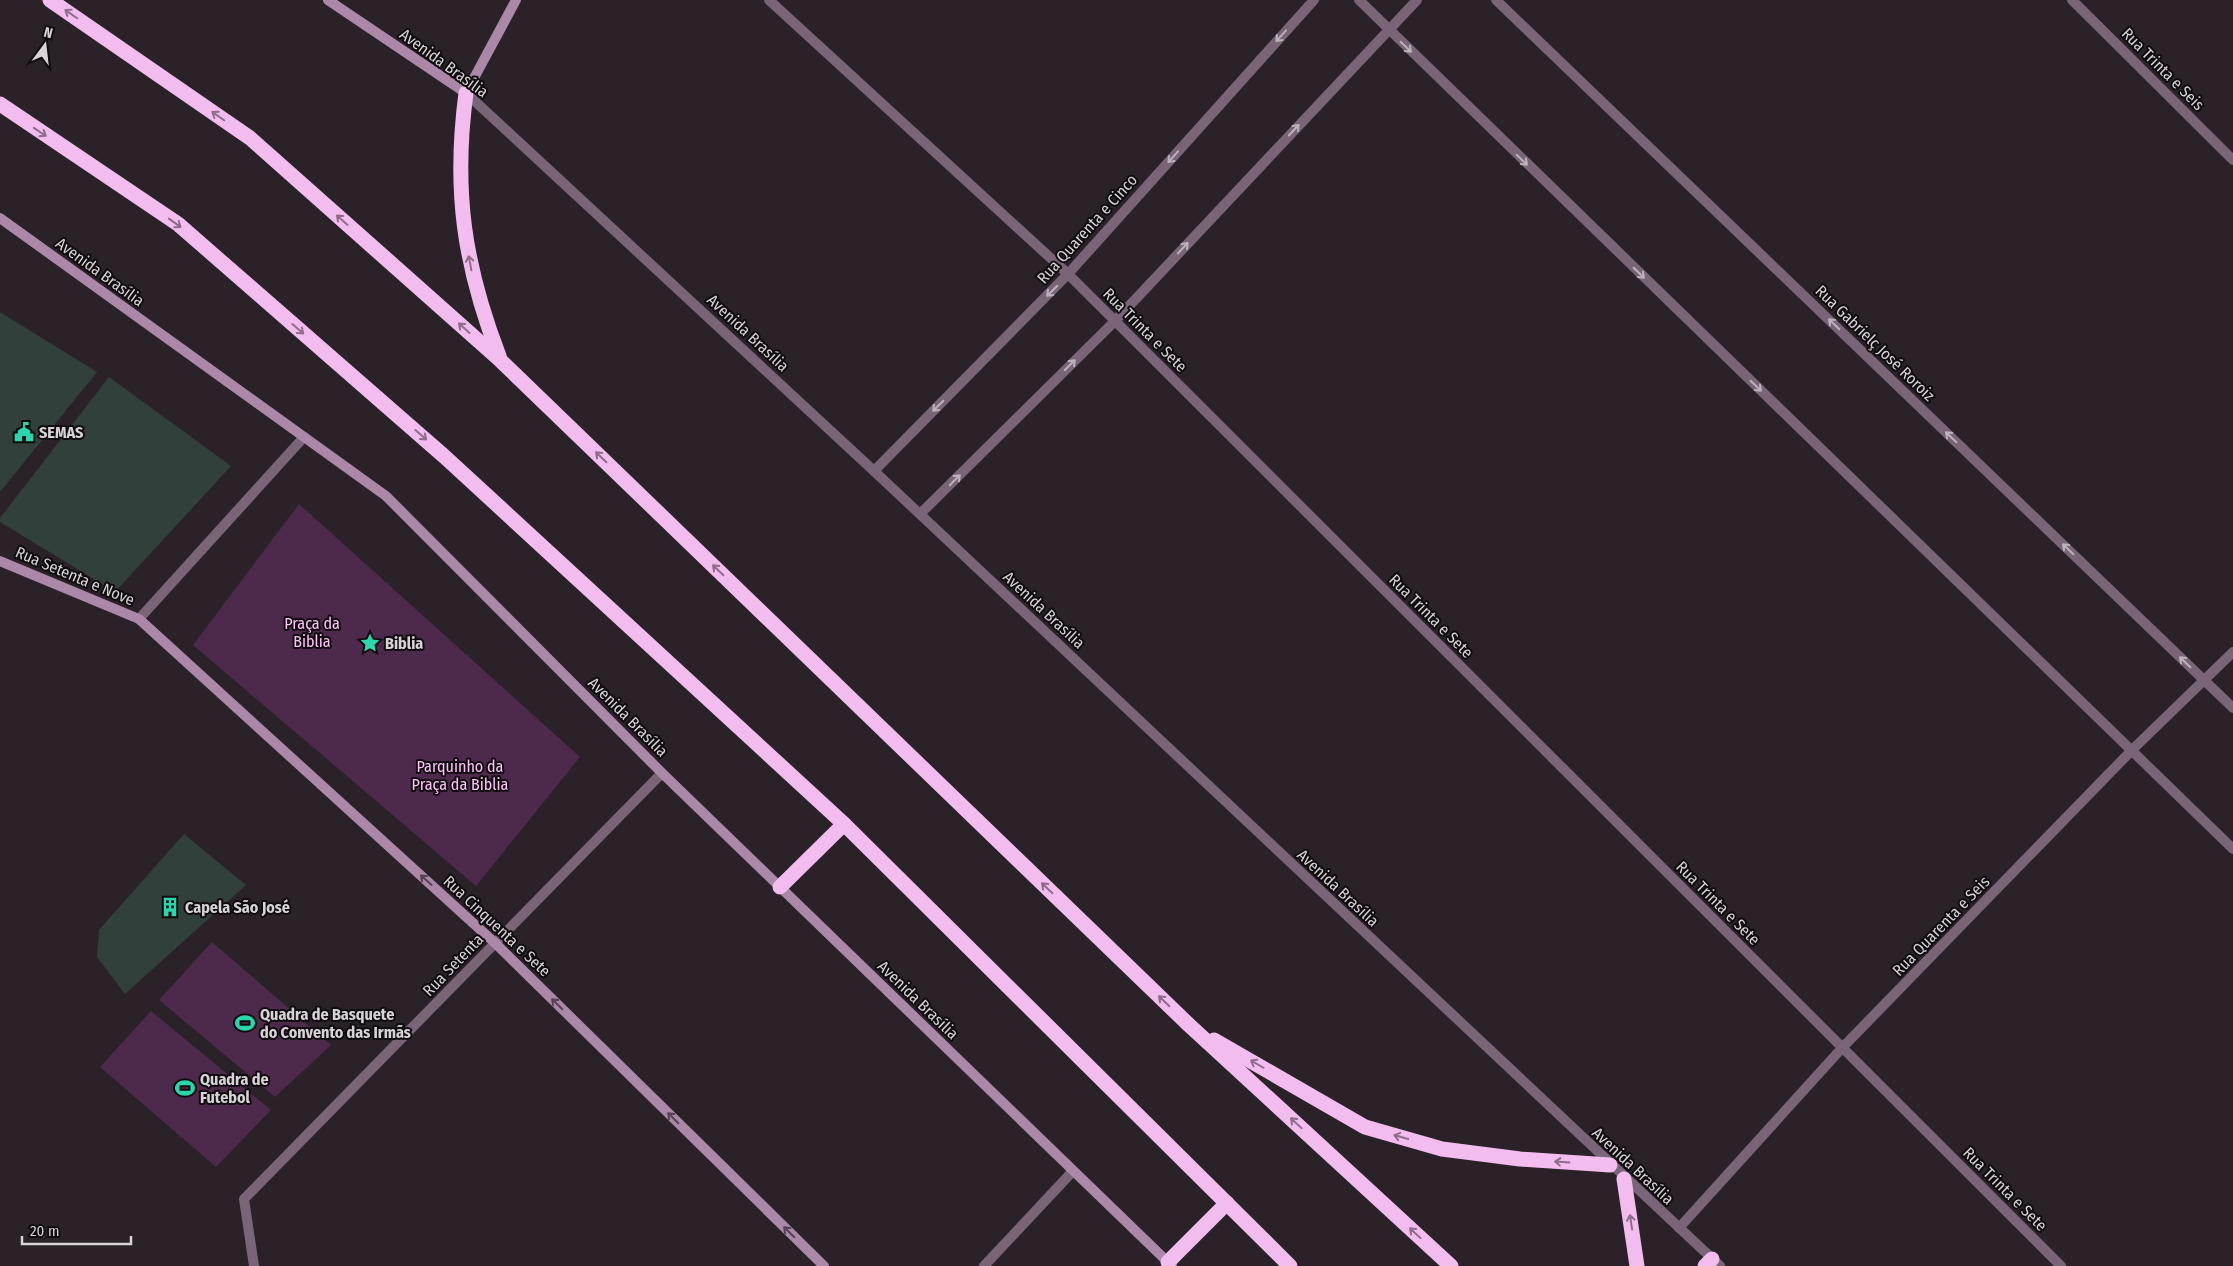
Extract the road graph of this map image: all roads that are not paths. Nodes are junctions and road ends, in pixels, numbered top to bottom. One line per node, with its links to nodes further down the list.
1 (50, 0): 17 (highway, one-way to 1)
2 (328, 0): 11 (main road, Avenida Brasília)
3 (516, 0): 11 (main road)
4 (769, 0): 15 (street, Rua Trinta e Sete)
5 (1314, 0): 15 (street, Rua Quarenta e Cinco, one-way to 15)
6 (1359, 0): 10 (street)
7 (1418, 0): 10 (street)
8 (1496, 0): 24 (street, Rua Gabrielç José Roroiz, one-way to 8)
9 (2072, 0): 13 (street, Rua Trinta e Seis)
10 (1388, 30): 16 (street, one-way to 10); 26 (street, one-way to 26)
11 (466, 93): 17 (highway, one-way to 11); 19 (street, Avenida Brasília)
12 (0, 104): 28 (highway, one-way to 28)
13 (2233, 160)
14 (0, 218): 18 (main road, Avenida Brasília)
15 (1068, 274): 16 (street, Rua Trinta e Sete); 19 (street, Rua Quarenta e Cinco, one-way to 19)
16 (1115, 321): 20 (street, one-way to 16); 33 (street, Rua Trinta e Sete)
17 (500, 360): 32 (highway, one-way to 17)
18 (304, 437): 22 (street); 27 (main road, Avenida Brasília)
19 (874, 470): 20 (street, Avenida Brasília)
20 (920, 514): 34 (street, Avenida Brasília)
21 (0, 561): 22 (main road, Rua Setenta e Nove)
22 (139, 619): 31 (main road, Rua Cinquenta e Sete, one-way to 22)
23 (2233, 652): 24 (street, Rua Quarenta e Seis)
24 (2205, 680): 25 (street, Rua Gabrielç José Roroiz); 26 (street, Rua Quarenta e Seis)
25 (2233, 708)
26 (2132, 750): 29 (street); 33 (street, Rua Quarenta e Seis)
27 (662, 772): 30 (main road, Avenida Brasília); 31 (street, Rua Setenta)
28 (844, 824): 30 (highway); 37 (highway)
29 (2233, 849)
30 (780, 887): 35 (main road, Avenida Brasília)
31 (496, 943): 41 (street, Rua Setenta); 42 (main road, Rua Cinquenta e Sete, one-way to 31)
32 (1188, 1025): 34 (highway, one-way to 32); 45 (highway, one-way to 32)
33 (1842, 1048): 38 (street, Rua Quarenta e Seis); 47 (street, Rua Trinta e Sete)
34 (1610, 1165): 36 (street, Avenida Brasília)
35 (1073, 1172): 39 (main road, Avenida Brasília); 43 (street)
36 (1624, 1179): 38 (street, Avenida Brasília); 46 (highway, one-way to 36)
37 (1227, 1203): 39 (highway); 44 (highway)
38 (1678, 1228): 40 (street, Avenida Brasília)
39 (1170, 1264)
40 (1712, 1264)
41 (254, 1266)
42 (824, 1266)
43 (984, 1266)
44 (1290, 1266)
45 (1451, 1266)
46 (1637, 1266)
47 (2061, 1266)

